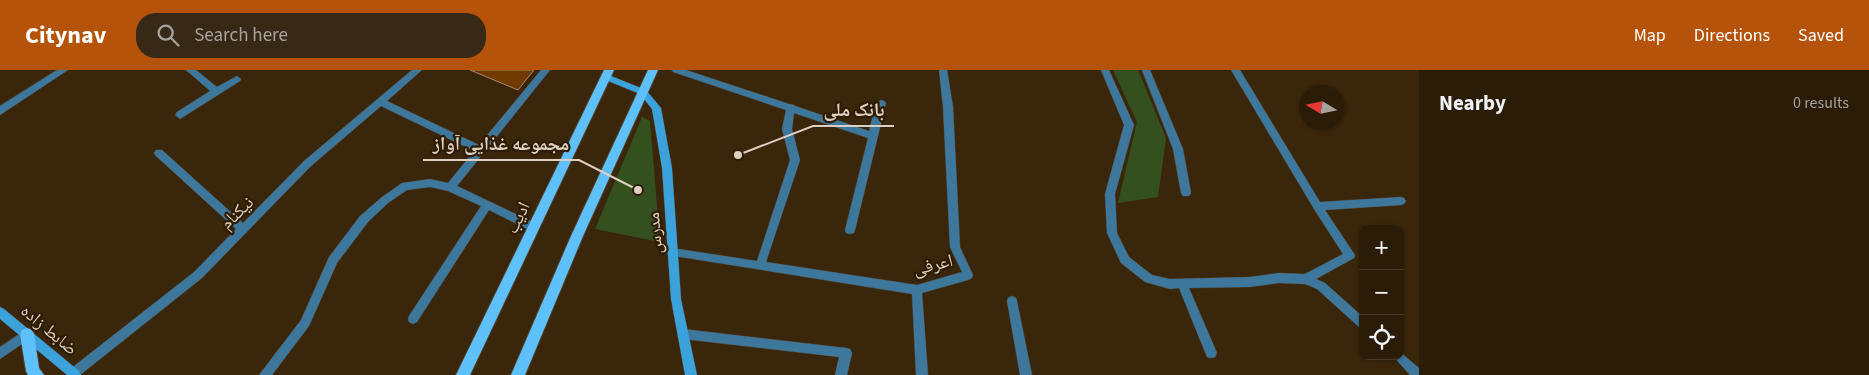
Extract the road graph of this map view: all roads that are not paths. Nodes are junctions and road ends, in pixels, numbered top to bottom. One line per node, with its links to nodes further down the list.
1 (190, 70): 13 (street)
2 (418, 70): 15 (street, نیکنام)
3 (546, 70): 21 (street)
4 (653, 70): 14 (main road)
5 (676, 70): 17 (street)
6 (943, 70): 35 (street, اعرفی)
7 (1105, 70): 34 (street)
8 (1146, 70): 24 (street)
9 (1235, 70): 27 (street)
10 (56, 71): 18 (street)
11 (607, 74): 14 (main road); 28 (main road, ادیب)
12 (237, 79): 13 (street)
13 (216, 91): 19 (street)
14 (643, 92): 31 (main road, مدرس); 49 (main road)
15 (381, 102): 21 (street); 29 (street, نیکنام)
16 (881, 103): 20 (street)
17 (792, 108): 20 (street); 32 (street)
18 (0, 111)
19 (180, 115)
20 (873, 136): 30 (street)
21 (480, 150): 23 (street)
22 (159, 153): 29 (street)
23 (450, 186): 26 (street); 47 (street)
24 (1186, 193)
25 (1401, 201): 27 (street)
26 (487, 205): 28 (street); 38 (street)
27 (1317, 206): 33 (street)
28 (533, 227): 48 (main road, ادیب)
29 (243, 229): 46 (street, نیکنام)
30 (850, 230)
31 (672, 252): 32 (street, اعرفی); 41 (main road, مدرس)
32 (760, 266): 35 (street, اعرفی)
33 (1306, 280): 34 (street); 39 (street)
34 (1182, 284): 42 (street)
35 (917, 290): 52 (street)
36 (1012, 301): 53 (street)
37 (0, 312): 40 (main road, ضابط زاده)
38 (413, 319)
39 (1359, 320)
40 (27, 334): 43 (street); 45 (main road); 46 (main road, ضابط زاده)
41 (683, 334): 50 (main road, مدرس); 51 (street)
42 (1211, 353)
43 (0, 354)
44 (1402, 360): 54 (street)
45 (37, 375)
46 (74, 375)
47 (265, 375)
48 (463, 375)
49 (518, 375)
50 (692, 375)
51 (842, 375)
52 (922, 375)
53 (1026, 375)
54 (1418, 375)

